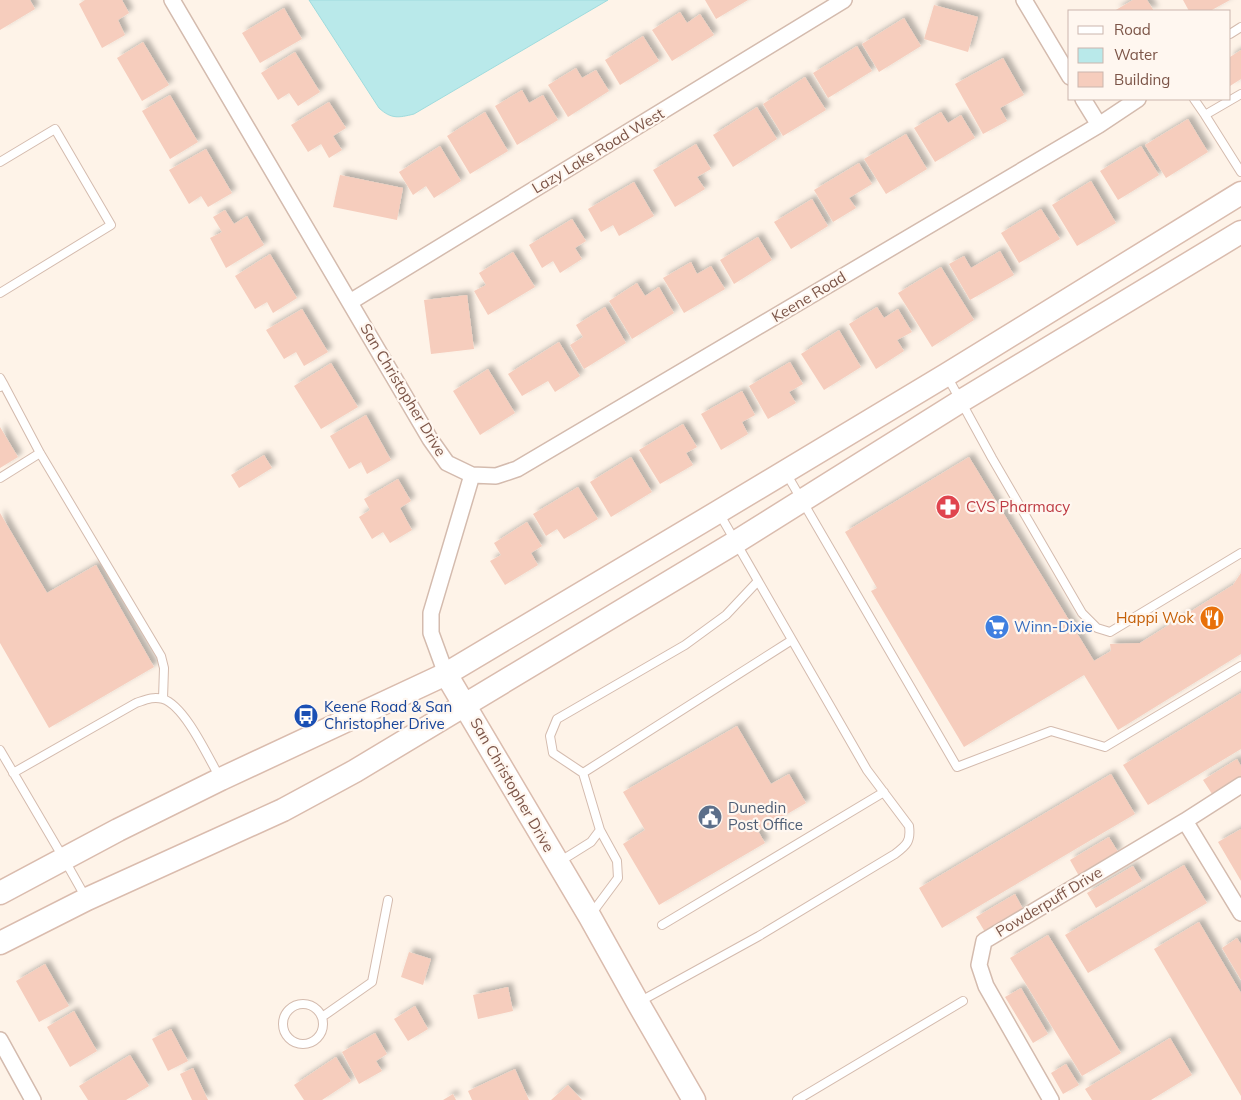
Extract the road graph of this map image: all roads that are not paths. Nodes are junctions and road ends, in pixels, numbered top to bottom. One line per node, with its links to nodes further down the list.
1 (172, 0): 16 (street, San Christopher Drive)
2 (844, 0): 16 (street, Lazy Lake Road West)
3 (1024, 0): 4 (street)
4 (1068, 73)
5 (1084, 100): 10 (street)
6 (1136, 100): 10 (street, Keene Road)
7 (1195, 100): 9 (lane)
8 (1231, 100): 9 (lane)
9 (1205, 115): 12 (lane)
10 (1099, 125): 22 (street, Keene Road)
11 (0, 162): 15 (lane)
12 (1241, 172)
13 (1241, 192): 17 (main road)
14 (1241, 232): 19 (main road)
15 (0, 293)
16 (350, 302): 22 (street, San Christopher Drive)
17 (946, 374): 19 (lane); 21 (main road)
18 (1, 383): 20 (lane)
19 (961, 400): 24 (main road); 27 (lane)
20 (40, 453): 23 (lane); 32 (lane)
21 (786, 471): 24 (lane); 25 (main road)
22 (472, 475): 31 (street, San Christopher Drive)
23 (0, 478)
24 (802, 501): 26 (main road); 30 (lane)
25 (718, 512): 26 (lane); 31 (main road)
26 (736, 542): 28 (lane); 33 (main road)
27 (1241, 553)
28 (758, 580): 29 (lane); 36 (lane)
29 (792, 640): 36 (lane); 39 (lane)
30 (1241, 666)
31 (446, 674): 33 (main road, San Christopher Drive); 37 (main road)
32 (163, 699): 35 (lane); 37 (lane)
33 (465, 706): 43 (main road, San Christopher Drive); 45 (main road)
34 (0, 750): 35 (lane)
35 (13, 773): 42 (lane)
36 (583, 774): 41 (lane)
37 (220, 779): 42 (main road)
38 (1241, 785): 40 (street, Powderpuff Drive)
39 (884, 792): 49 (lane); 52 (lane)
40 (1185, 821): 47 (street); 58 (street, Powderpuff Drive)
41 (600, 830): 43 (lane); 48 (lane)
42 (64, 858): 44 (main road); 45 (lane)
43 (558, 863): 48 (main road, San Christopher Drive)
44 (0, 893)
45 (87, 899): 50 (main road)
46 (388, 900): 53 (lane)
47 (1241, 913)
48 (590, 917): 52 (main road, San Christopher Drive)
49 (662, 925)
50 (0, 944)
51 (963, 1001): 57 (lane)
52 (638, 1003): 56 (main road, San Christopher Drive)
53 (322, 1017): 53 (lane)
54 (0, 1040): 55 (street)
55 (31, 1099)
56 (694, 1100)
57 (797, 1100)
58 (1051, 1100)

